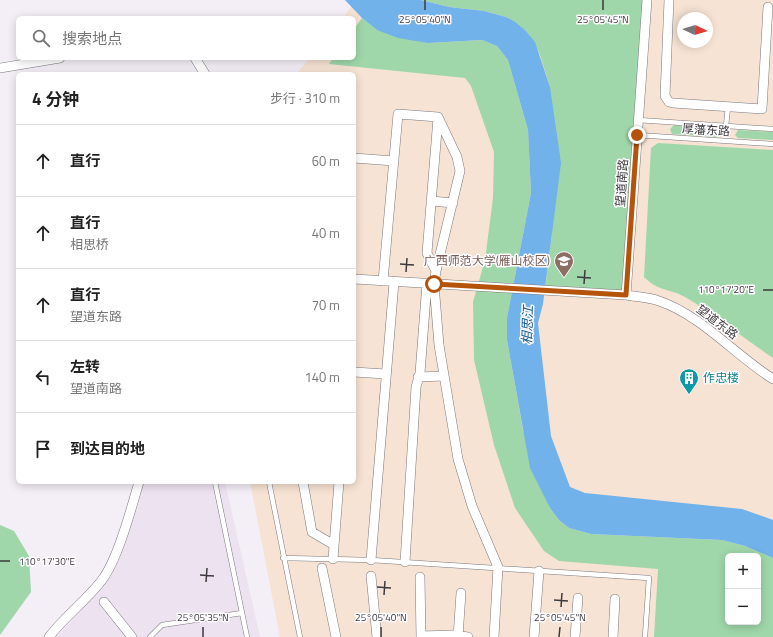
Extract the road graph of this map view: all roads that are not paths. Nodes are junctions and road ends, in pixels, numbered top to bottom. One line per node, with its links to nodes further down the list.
1 (647, 0): 10 (street, 望道南路)
2 (669, 0): 8 (street)
3 (768, 6): 8 (street)
4 (48, 60): 6 (street)
5 (195, 60): 7 (street)
6 (0, 68)
7 (204, 72)
8 (728, 107): 11 (lane)
9 (438, 117): 16 (street); 17 (street); 18 (street)
10 (638, 120): 11 (lane, 厚藩东路); 13 (street, 望道南路)
11 (726, 126): 12 (lane, 厚藩东路)
12 (773, 130)
13 (637, 135): 14 (lane, 厚藩东路); 24 (street, 望道南路)
14 (773, 144)
15 (356, 158): 16 (street)
16 (394, 161): 21 (street)
17 (431, 201): 18 (street); 19 (street)
18 (453, 203): 19 (street)
19 (436, 271): 23 (street)
20 (356, 279): 21 (street, 望道东路)
21 (383, 281): 22 (street, 望道东路)
22 (394, 282): 23 (street, 望道东路); 26 (street)
23 (430, 284): 24 (street, 望道东路); 27 (street); 28 (street)
24 (626, 295): 29 (street, 望道东路)
25 (356, 372): 26 (street)
26 (386, 374): 38 (street)
27 (444, 376): 28 (street); 40 (street)
28 (418, 378): 39 (street)
29 (773, 379)
30 (138, 484): 51 (street)
31 (215, 484): 49 (lane)
32 (269, 484): 36 (lane)
33 (303, 484): 35 (street)
34 (339, 484): 35 (street)
35 (334, 545): 37 (street)
36 (283, 558): 37 (lane); 55 (lane)
37 (333, 559): 38 (lane)
38 (371, 560): 39 (lane)
39 (404, 562): 40 (lane)
40 (498, 567): 42 (lane); 60 (street)
41 (322, 568): 56 (street)
42 (539, 571): 61 (street); 64 (lane)
43 (371, 576): 57 (street)
44 (420, 576): 58 (street)
45 (461, 593): 50 (street)
46 (578, 598): 62 (street)
47 (615, 599): 63 (street)
48 (104, 602): 52 (street)
49 (242, 613): 53 (lane); 54 (lane)
50 (458, 636): 58 (street); 59 (street)
51 (49, 637)
52 (132, 637)
53 (150, 637)
54 (247, 637)
55 (300, 637)
56 (336, 637)
57 (377, 637)
58 (421, 637)
59 (468, 637)
60 (494, 637)
61 (534, 637)
62 (575, 637)
63 (613, 637)
64 (645, 637)

